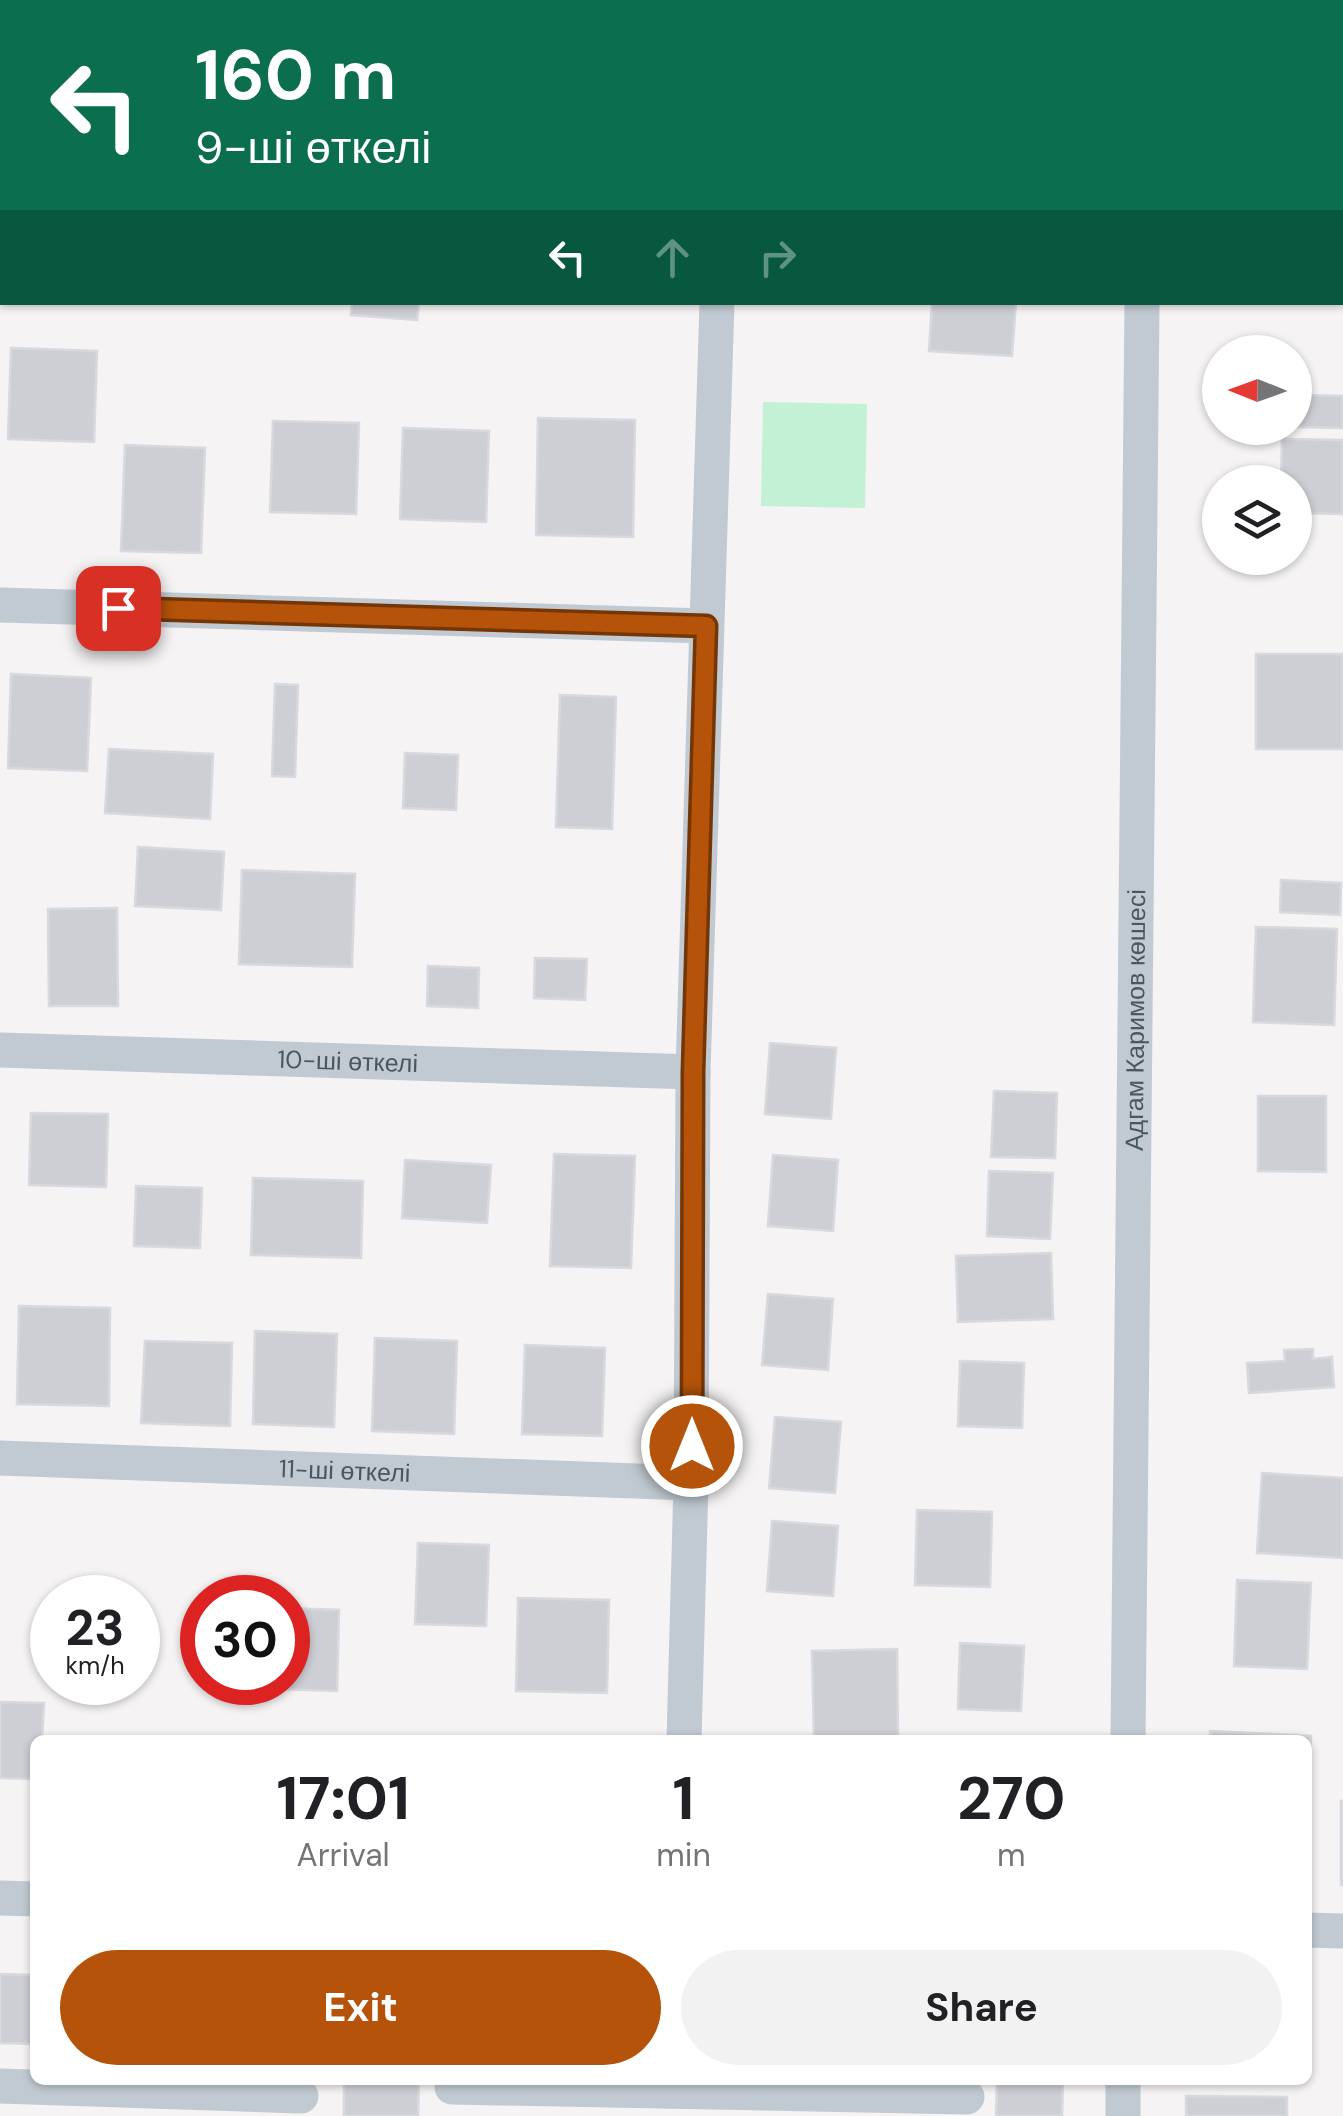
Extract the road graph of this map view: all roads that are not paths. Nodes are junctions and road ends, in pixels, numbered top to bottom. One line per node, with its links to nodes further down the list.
1 (718, 305): 4 (street)
2 (1142, 305): 10 (street, Адгам Каримов көшесі)
3 (0, 605): 4 (street)
4 (706, 626): 6 (street)
5 (0, 1050): 6 (street, 10-ші өткелі)
6 (693, 1072): 8 (street)
7 (0, 1458): 8 (street, 11-ші өткелі)
8 (692, 1483): 9 (street)
9 (684, 1735)
10 (1128, 1735)
11 (0, 1898): 12 (street)
12 (30, 1899)
13 (1312, 1930): 14 (street)
14 (1343, 1931)
15 (1123, 2085): 20 (street)
16 (0, 2086): 18 (street)
17 (452, 2094): 19 (street)
18 (301, 2097)
19 (967, 2098)
20 (1123, 2116)

